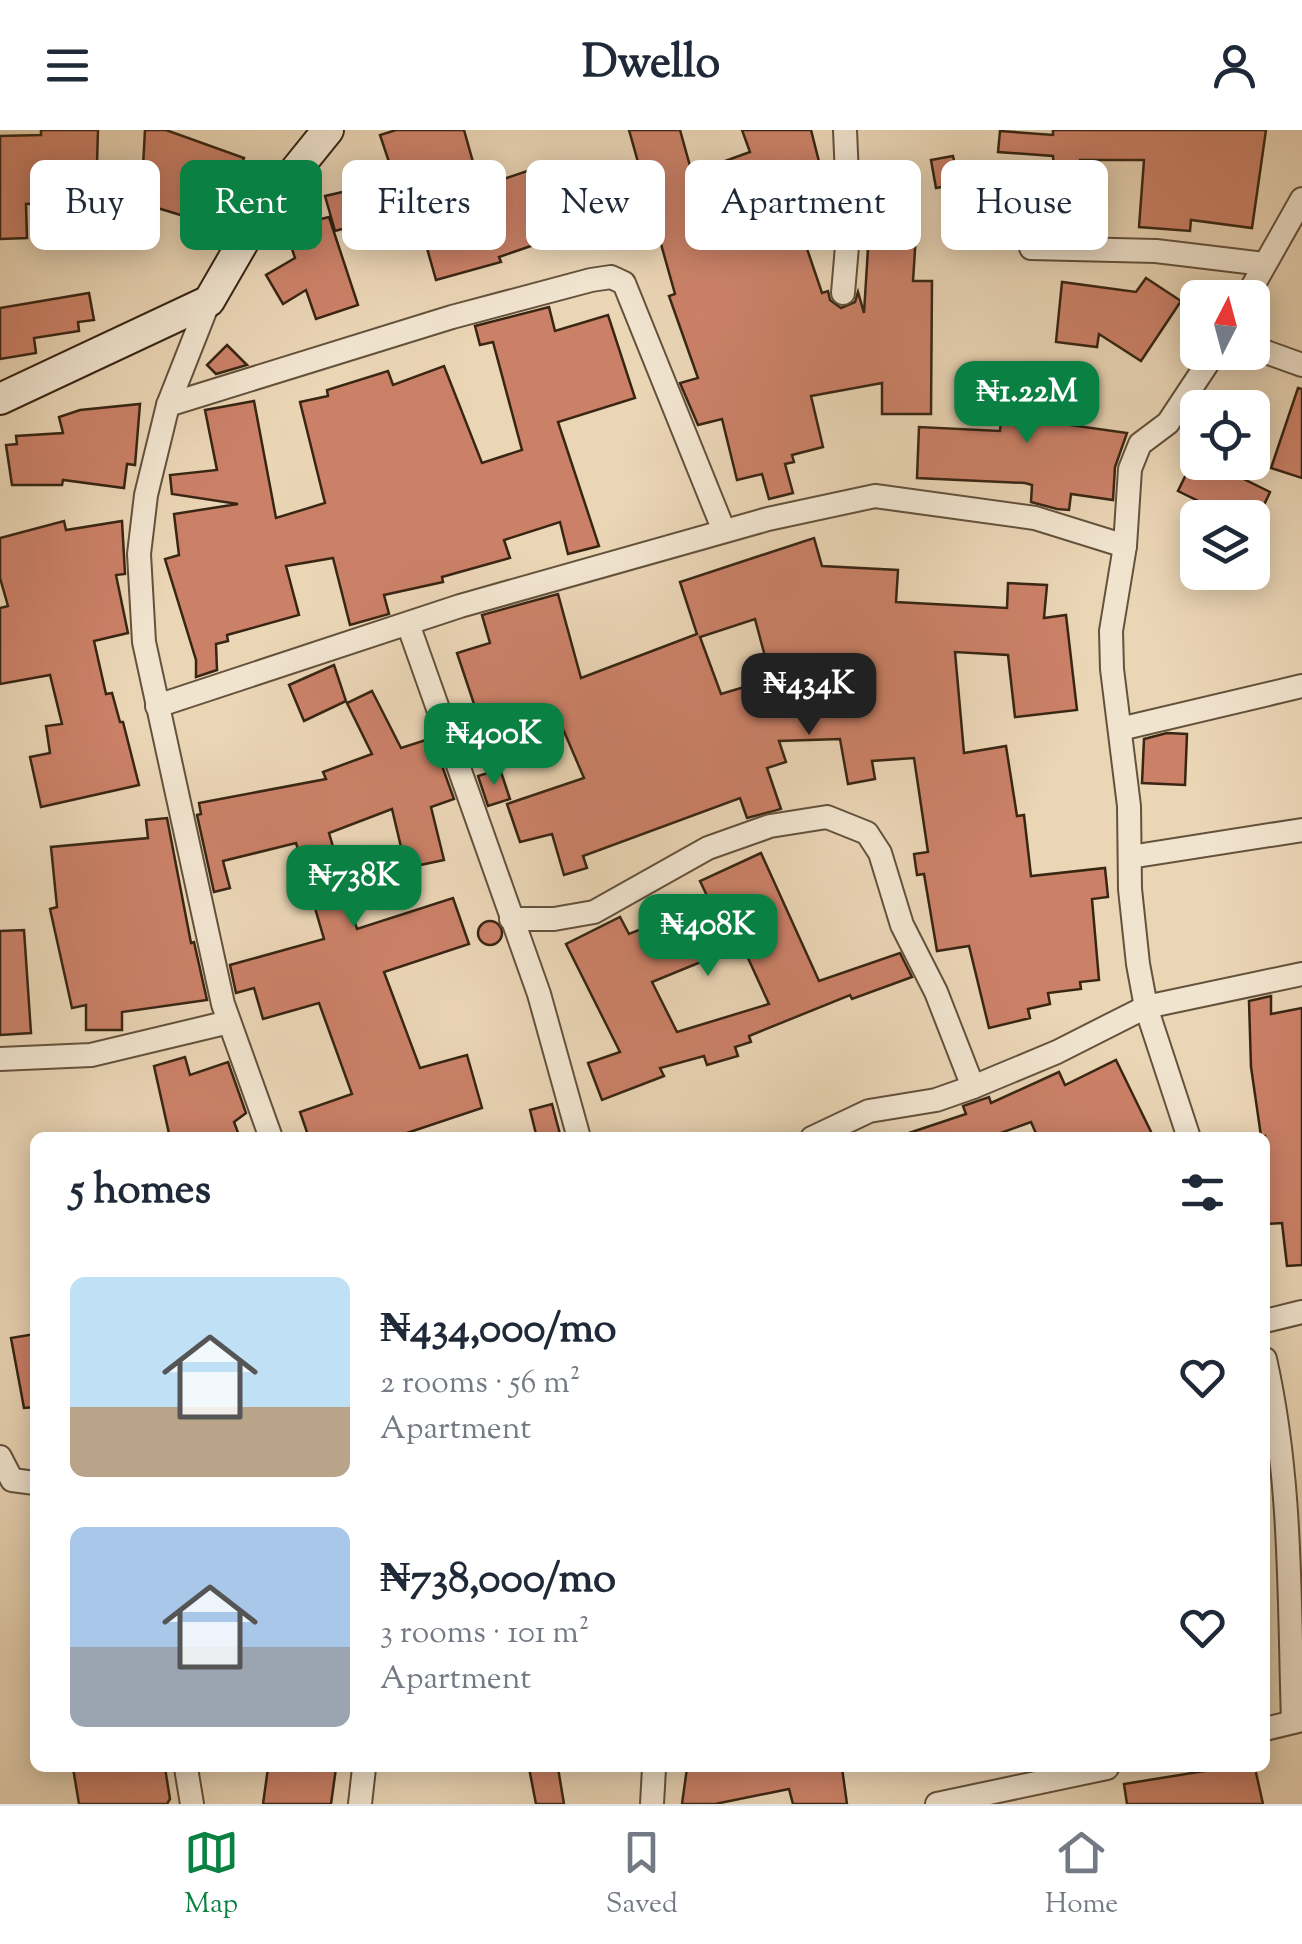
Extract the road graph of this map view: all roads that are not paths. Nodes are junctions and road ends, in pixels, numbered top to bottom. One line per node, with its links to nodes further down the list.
1 (328, 130): 8 (street)
2 (845, 130): 7 (street)
3 (1302, 199): 5 (street)
4 (1108, 250): 5 (street)
5 (1264, 264): 6 (street)
6 (1256, 280)
7 (844, 293)
8 (210, 300): 12 (street); 13 (street)
9 (1270, 353): 10 (street)
10 (1302, 365)
11 (1202, 370): 15 (street)
12 (0, 400)
13 (168, 405): 14 (street); 18 (street)
14 (724, 531): 15 (street); 16 (street)
15 (1125, 546): 19 (street)
16 (408, 624): 18 (street); 22 (street)
17 (1302, 686): 19 (street)
18 (156, 706): 25 (street)
19 (1120, 729): 21 (street)
20 (1302, 830): 21 (street)
21 (1130, 857): 24 (street)
22 (511, 919): 27 (street); 29 (street)
23 (1302, 974): 24 (street)
24 (1146, 1007): 27 (street); 31 (street)
25 (229, 1022): 26 (street); 28 (street)
26 (0, 1059)
27 (973, 1086): 30 (street)
28 (269, 1132)
29 (576, 1132)
30 (825, 1132)
31 (1187, 1132)
32 (1302, 1312): 33 (street)
33 (1270, 1320)
34 (1270, 1386): 37 (street)
35 (0, 1457): 36 (street)
36 (30, 1482)
37 (1298, 1721): 38 (street)
38 (1270, 1728)
39 (187, 1772): 43 (street)
40 (364, 1772): 44 (street)
41 (654, 1772): 45 (street)
42 (1089, 1772): 46 (street)
43 (192, 1804)
44 (360, 1804)
45 (652, 1804)
46 (938, 1804)

